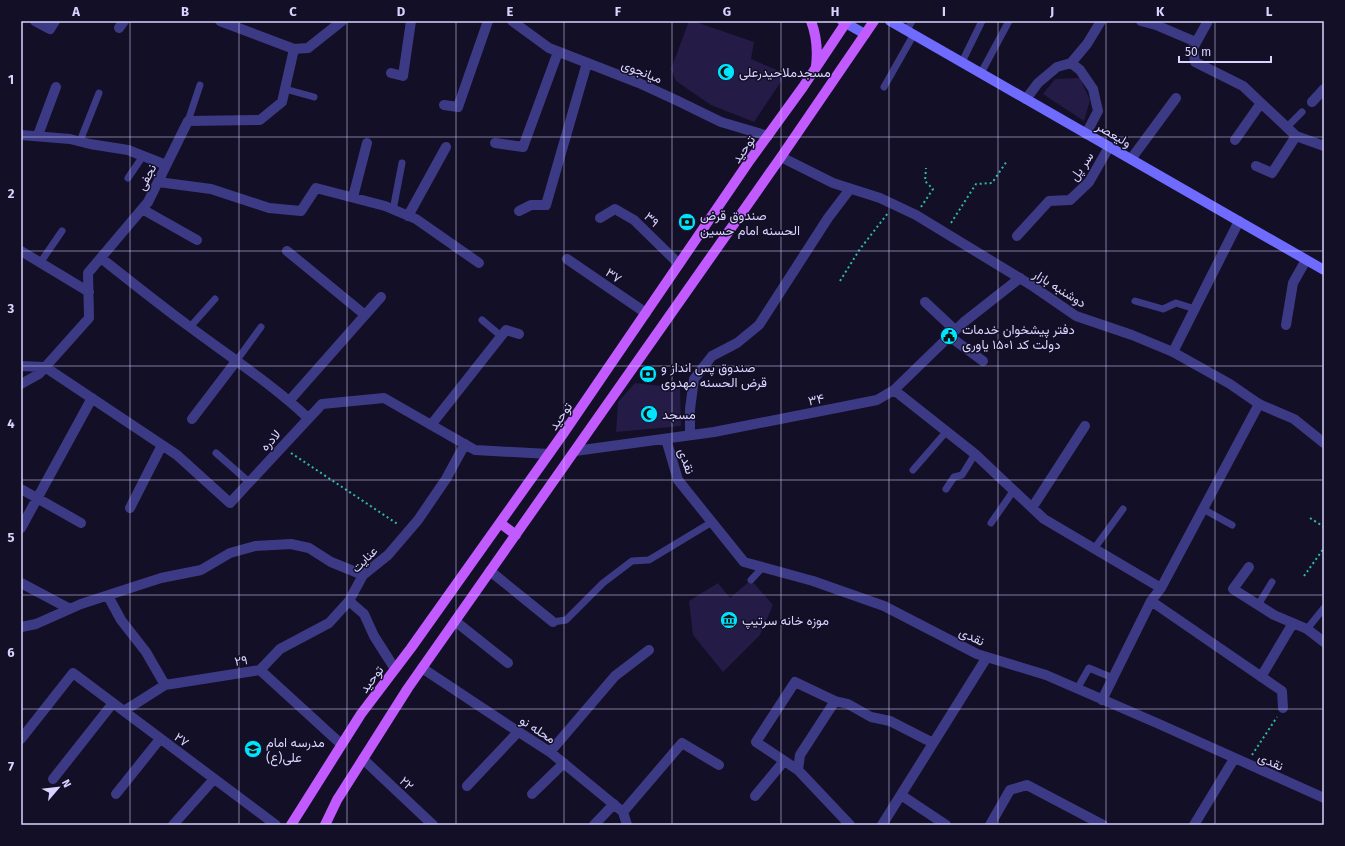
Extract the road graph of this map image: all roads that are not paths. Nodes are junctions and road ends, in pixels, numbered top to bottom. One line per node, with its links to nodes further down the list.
1 (35, 21): 2 (street)
2 (55, 21)
3 (220, 21): 21 (street)
4 (342, 21): 21 (street)
5 (411, 21): 27 (street)
6 (488, 21): 40 (street)
7 (512, 21): 22 (street, میانجوی)
8 (811, 21): 26 (main road)
9 (874, 21): 19 (main road)
10 (890, 21): 18 (main road, ولیعصر)
11 (912, 21): 18 (lane)
12 (982, 21): 23 (lane)
13 (1009, 21): 28 (lane)
14 (1102, 21): 25 (street)
15 (1141, 21): 20 (street)
16 (1208, 21): 20 (street)
17 (845, 22): 19 (main road); 26 (main road, توحید)
18 (910, 32): 23 (main road, ولیعصر); 31 (lane)
19 (865, 34): 57 (main road)
20 (1196, 42): 39 (street)
21 (294, 49): 32 (street)
22 (558, 52): 24 (street, میانجوی); 51 (street)
23 (962, 62): 28 (main road, ولیعصر)
24 (587, 63): 47 (street, میانجوی); 68 (street)
25 (1071, 63): 37 (street); 44 (street)
26 (815, 68): 47 (main road, توحید)
27 (391, 73)
28 (981, 73): 37 (main road, ولیعصر)
29 (200, 85): 42 (lane)
30 (56, 87): 46 (street)
31 (884, 87)
32 (285, 89): 35 (lane); 42 (street)
33 (1324, 89): 38 (street)
34 (99, 93): 50 (lane)
35 (314, 97)
36 (1176, 98): 58 (street)
37 (1026, 99): 44 (main road, ولیعصر)
38 (1312, 102)
39 (1261, 103): 43 (street); 49 (street)
40 (444, 105)
41 (1302, 112): 43 (lane)
42 (188, 121): 60 (street, نجفی)
43 (1287, 127): 48 (street)
44 (1086, 134): 55 (main road, ولیعصر)
45 (21, 135): 46 (street)
46 (38, 136): 50 (street)
47 (768, 136): 82 (main road, توحید)
48 (1296, 136): 53 (street); 61 (street)
49 (1235, 140)
50 (80, 141): 56 (street)
51 (495, 142)
52 (367, 143): 65 (street)
53 (1324, 146)
54 (446, 147): 69 (street)
55 (1110, 147): 58 (main road, ولیعصر); 73 (street, سر پل)
56 (143, 156): 60 (street); 62 (lane)
57 (781, 157): 64 (street, دوشنبه بازار); 120 (main road)
58 (1131, 159): 71 (main road, ولیعصر)
59 (402, 163): 67 (lane)
60 (166, 165): 63 (street, نجفی)
61 (1256, 166)
62 (128, 178)
63 (158, 182): 65 (street); 66 (street, نجفی)
64 (850, 189): 84 (street, دوشنبه بازار); 115 (street)
65 (353, 197): 67 (street)
66 (142, 209): 74 (street); 77 (street, نجفی)
67 (393, 210): 69 (street)
68 (519, 210)
69 (408, 216): 81 (street)
70 (600, 218): 82 (street, ۳۹)
71 (1239, 221): 79 (main road, ولیعصر); 90 (street)
72 (62, 231): 80 (lane)
73 (1017, 236)
74 (197, 240)
75 (21, 251): 80 (street)
76 (287, 251): 92 (street)
77 (101, 258): 85 (street, نجفی); 95 (street)
78 (567, 259): 91 (street, ۳۷)
79 (1306, 260): 83 (main road, ولیعصر); 94 (street)
80 (40, 263): 85 (street)
81 (478, 263)
82 (679, 264): 91 (main road, توحید)
83 (1324, 270)
84 (1020, 278): 97 (street, ۳۴); 100 (street, دوشنبه بازار)
85 (89, 292): 104 (street, نجفی)
86 (381, 297): 92 (street)
87 (215, 299): 95 (lane)
88 (1135, 301): 90 (lane)
89 (925, 302): 97 (street)
90 (1195, 309): 100 (street)
91 (646, 313): 122 (main road, توحید)
92 (365, 315): 108 (street)
93 (482, 320): 99 (lane)
94 (1286, 325)
95 (190, 327): 101 (street)
96 (261, 327): 101 (lane)
97 (952, 333): 102 (street); 106 (street, ۳۴)
98 (519, 334): 99 (street)
99 (501, 336): 112 (street)
100 (1174, 352): 109 (street, دوشنبه بازار)
101 (237, 360): 108 (street); 111 (street)
102 (983, 362)
103 (21, 366): 104 (street)
104 (45, 367): 105 (street, نجفی); 107 (street, لادره)
105 (21, 384)
106 (894, 390): 114 (street); 115 (street, ۳۴)
107 (92, 398): 119 (street, لادره); 129 (street)
108 (290, 400): 110 (street)
109 (1259, 404): 117 (street, دوشنبه بازار); 133 (street)
110 (308, 418): 112 (street, لادره); 125 (street, لادره)
111 (192, 419)
112 (431, 425): 118 (street, لادره)
113 (1085, 426): 131 (street)
114 (946, 432): 123 (street); 124 (lane)
115 (690, 435): 116 (street, ۳۴)
116 (666, 438): 120 (street, ۳۴); 134 (street, نقدی)
117 (1324, 443)
118 (465, 444): 122 (street, لادره); 145 (street, عنایت)
119 (162, 445): 125 (street, لادره); 130 (street)
120 (575, 451): 140 (main road)
121 (216, 453): 125 (lane)
122 (549, 454): 136 (main road, توحید)
123 (974, 454): 127 (lane); 128 (street)
124 (913, 470)
125 (249, 482)
126 (21, 489): 129 (street)
127 (946, 489)
128 (1014, 490): 131 (street); 137 (lane)
129 (37, 498): 135 (street); 139 (street)
130 (130, 508)
131 (1032, 508): 141 (street)
132 (1123, 509): 141 (lane)
133 (1203, 509): 138 (lane); 149 (street)
134 (712, 522): 142 (street, نقدی); 157 (lane)
135 (81, 523)
136 (500, 523): 140 (main road); 166 (main road, توحید)
137 (991, 523)
138 (1232, 525)
139 (21, 528)
140 (516, 535): 144 (main road)
141 (1094, 549): 149 (street)
142 (763, 567): 146 (lane); 163 (street, نقدی)
143 (1249, 567): 153 (street)
144 (490, 570): 156 (main road); 157 (street)
145 (363, 576): 150 (street); 151 (street, عنایت)
146 (751, 580)
147 (1272, 582): 153 (lane)
148 (21, 583): 155 (street)
149 (1161, 588): 152 (street)
150 (108, 596): 155 (street); 170 (street)
151 (348, 601): 166 (street); 167 (street, عنایت)
152 (1151, 601): 168 (street); 169 (street)
153 (1258, 605): 158 (street)
154 (1324, 608): 160 (lane)
155 (70, 610): 159 (street)
156 (455, 622): 164 (street); 165 (main road)
157 (553, 622)
158 (1293, 623): 160 (street); 168 (street)
159 (21, 627)
160 (1307, 629): 161 (street)
161 (1324, 642)
162 (649, 650): 182 (street)
163 (987, 657): 171 (street, نقدی); 180 (street)
164 (508, 664)
165 (422, 668): 177 (street, محله نو); 183 (main road)
166 (395, 669): 181 (main road, توحید)
167 (260, 670): 170 (street, ۲۹); 181 (street, ۲۹)
168 (1261, 677): 175 (street)
169 (1113, 678): 171 (lane); 172 (street)
170 (166, 685): 176 (street, ۲۹)
171 (1077, 689): 172 (street, نقدی)
172 (1102, 700): 184 (street, نقدی)
173 (834, 701): 180 (street); 185 (street); 188 (street)
174 (113, 703): 176 (street, ۲۷); 178 (street, ۲۷); 189 (street)
175 (1283, 708)
176 (124, 711): 179 (street, ۲۷)
177 (518, 732): 182 (street, محله نو); 191 (street)
178 (21, 738)
179 (160, 739): 190 (street, ۲۷); 192 (street)
180 (933, 743): 194 (street)
181 (341, 744): 201 (main road, توحید)
182 (550, 752): 186 (street, محله نو)
183 (363, 759): 202 (main road); 203 (street, ۲۲)
184 (1234, 759): 196 (street, نقدی); 211 (street)
185 (784, 761): 188 (street); 195 (street)
186 (564, 763): 193 (street); 197 (street, محله نو)
187 (719, 766): 198 (street)
188 (798, 770): 206 (street)
189 (53, 779)
190 (214, 779): 199 (street); 200 (street, ۲۷)
191 (467, 786)
192 (116, 794)
193 (532, 794)
194 (901, 795): 207 (street); 208 (street)
195 (755, 796)
196 (1324, 798)
197 (614, 804): 198 (street, محله نو); 204 (street)
198 (623, 812): 205 (street)
199 (173, 825)
200 (276, 825)
201 (291, 825)
202 (325, 825)
203 (433, 825)
204 (594, 825)
205 (627, 825)
206 (850, 825)
207 (882, 825)
208 (946, 825)
209 (990, 825): 210 (street)
210 (1103, 825)
211 (1194, 825)

